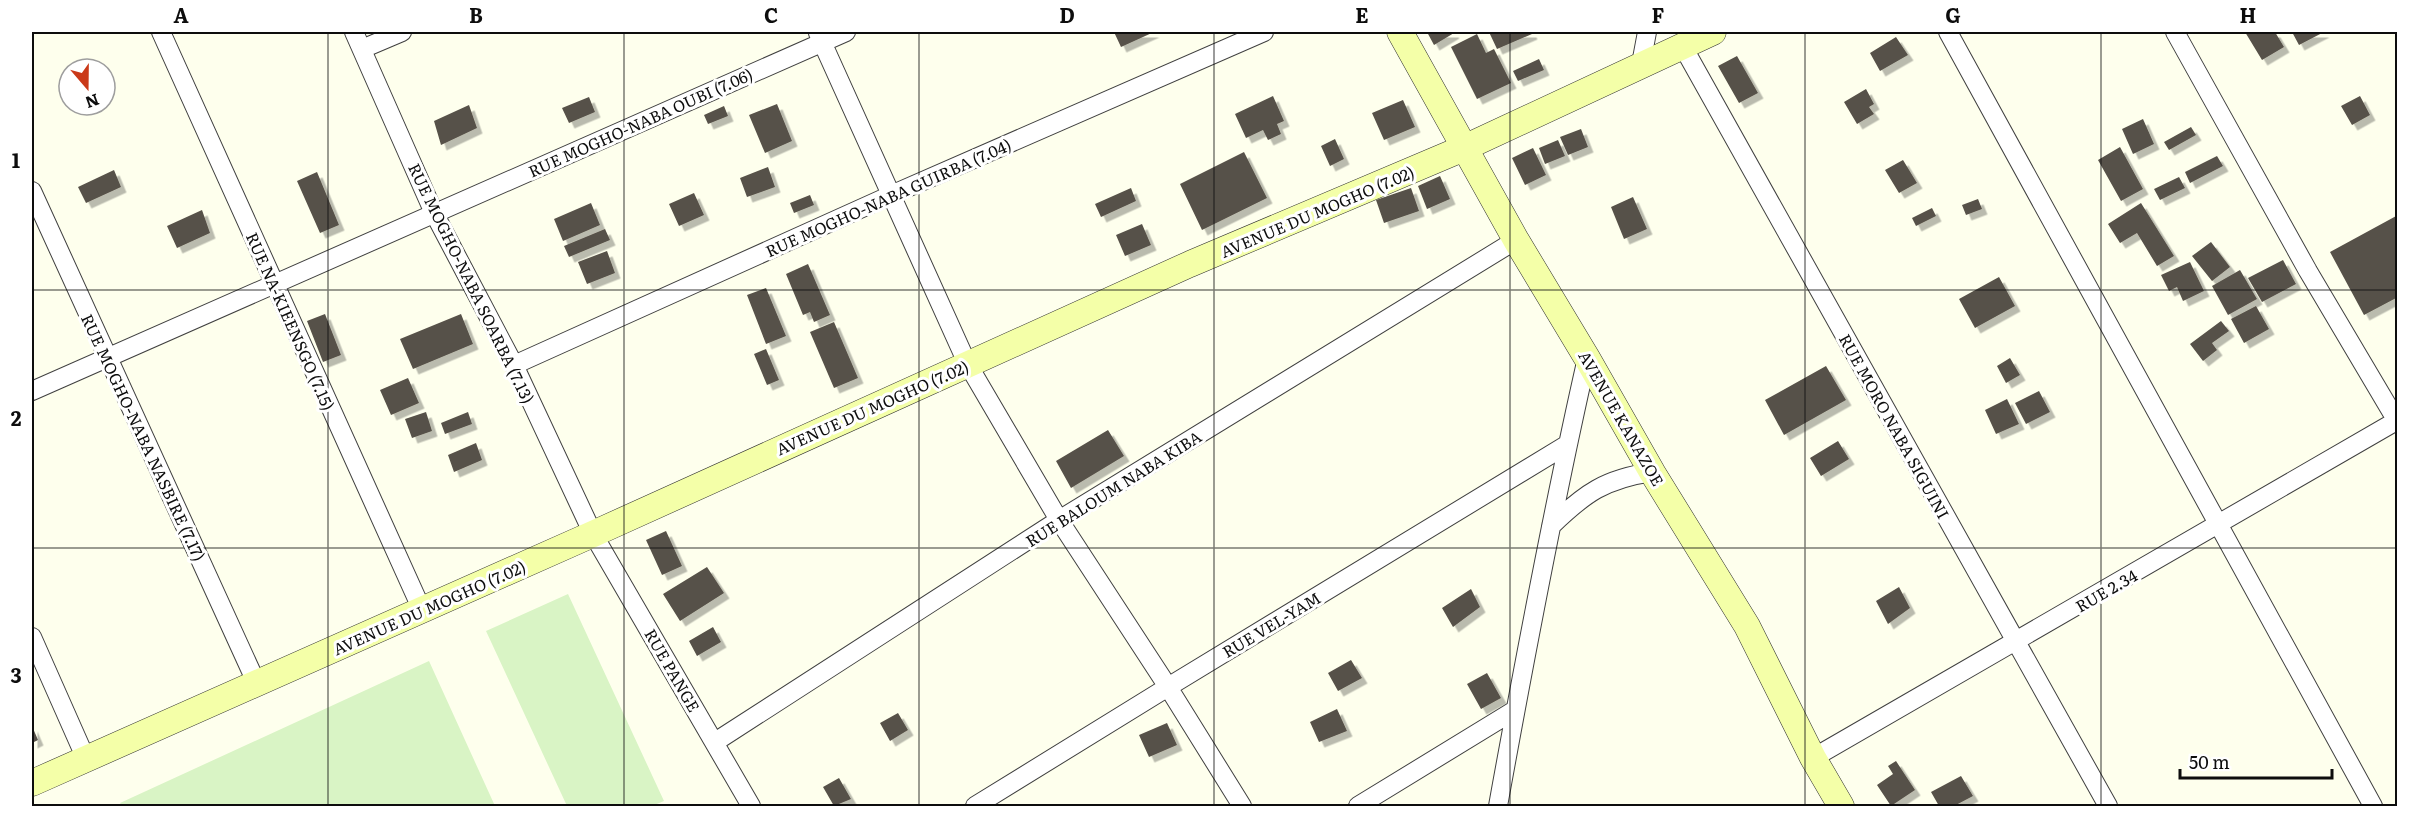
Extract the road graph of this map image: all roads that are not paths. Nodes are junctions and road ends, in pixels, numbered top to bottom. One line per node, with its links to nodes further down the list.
1 (161, 32): 20 (street, RUE NA-KIEENSGO (7.15))
2 (354, 32): 13 (street, RUE MOGHO-NABA SOARBA (7.13))
3 (402, 32): 13 (street)
4 (846, 32): 11 (street, RUE MOGHO-NABA OUBI (7.06))
5 (1263, 32): 17 (street, RUE MOGHO-NABA GUIRBA (7.04))
6 (1400, 32): 15 (main road, AVENUE KANAZOE)
7 (1647, 32): 14 (street)
8 (1713, 32): 12 (main road, AVENUE DU MOGHO (7.02))
9 (1948, 32): 30 (street)
10 (2175, 32): 26 (street)
11 (820, 37): 17 (street); 18 (street, RUE MOGHO-NABA OUBI (7.06))
12 (1682, 45): 14 (main road, AVENUE DU MOGHO (7.02)); 35 (street, RUE MORO NABA SIGUINI)
13 (362, 49): 18 (street, RUE MOGHO-NABA SOARBA (7.13))
14 (1641, 64): 15 (main road, AVENUE DU MOGHO (7.02))
15 (1464, 148): 19 (main road, AVENUE KANAZOE); 23 (main road, AVENUE DU MOGHO (7.02))
16 (32, 191): 21 (street, RUE MOGHO-NABA NASBIRE (7.17))
17 (891, 195): 23 (street); 24 (street, RUE MOGHO-NABA GUIRBA (7.04))
18 (434, 213): 20 (street, RUE MOGHO-NABA OUBI (7.06)); 24 (street, RUE MOGHO-NABA SOARBA (7.13))
19 (1516, 240): 22 (main road, AVENUE KANAZOE); 29 (street, RUE BALOUM NABA KIBA)
20 (274, 284): 21 (street, RUE MOGHO-NABA OUBI (7.06)); 33 (street, RUE NA-KIEENSGO (7.15))
21 (108, 358): 25 (street, RUE MOGHO-NABA OUBI (7.06)); 36 (street, RUE MOGHO-NABA NASBIRE (7.17))
22 (1587, 358): 27 (street); 28 (main road, AVENUE KANAZOE)
23 (967, 363): 29 (street); 32 (main road, AVENUE DU MOGHO (7.02))
24 (514, 365): 32 (street, RUE MOGHO-NABA SOARBA (7.13))
25 (32, 391)
26 (2397, 421): 30 (street, RUE 2.34)
27 (1568, 444): 31 (street); 37 (street, RUE VEL-YAM)
28 (1652, 472): 31 (street); 40 (main road, AVENUE KANAZOE)
29 (1059, 520): 37 (street); 39 (street, RUE BALOUM NABA KIBA)
30 (2218, 525): 35 (street, RUE 2.34); 50 (street)
31 (1551, 526): 38 (street)
32 (593, 534): 33 (main road, AVENUE DU MOGHO (7.02)); 39 (street, RUE PANGE)
33 (422, 610): 36 (main road, AVENUE DU MOGHO (7.02))
34 (32, 637): 41 (street)
35 (2016, 642): 40 (street, RUE 2.34); 49 (street, RUE MORO NABA SIGUINI)
36 (256, 682): 41 (main road, AVENUE DU MOGHO (7.02))
37 (1168, 687): 44 (street, RUE VEL-YAM); 45 (street)
38 (1515, 711): 46 (street); 47 (street)
39 (715, 742): 43 (street, RUE PANGE)
40 (1813, 758): 48 (main road, AVENUE KANAZOE)
41 (86, 759): 42 (main road, AVENUE DU MOGHO (7.02))
42 (32, 783)
43 (751, 807)
44 (975, 807)
45 (1242, 807)
46 (1358, 807)
47 (1498, 807)
48 (1841, 807)
49 (2108, 807)
50 (2373, 807)

